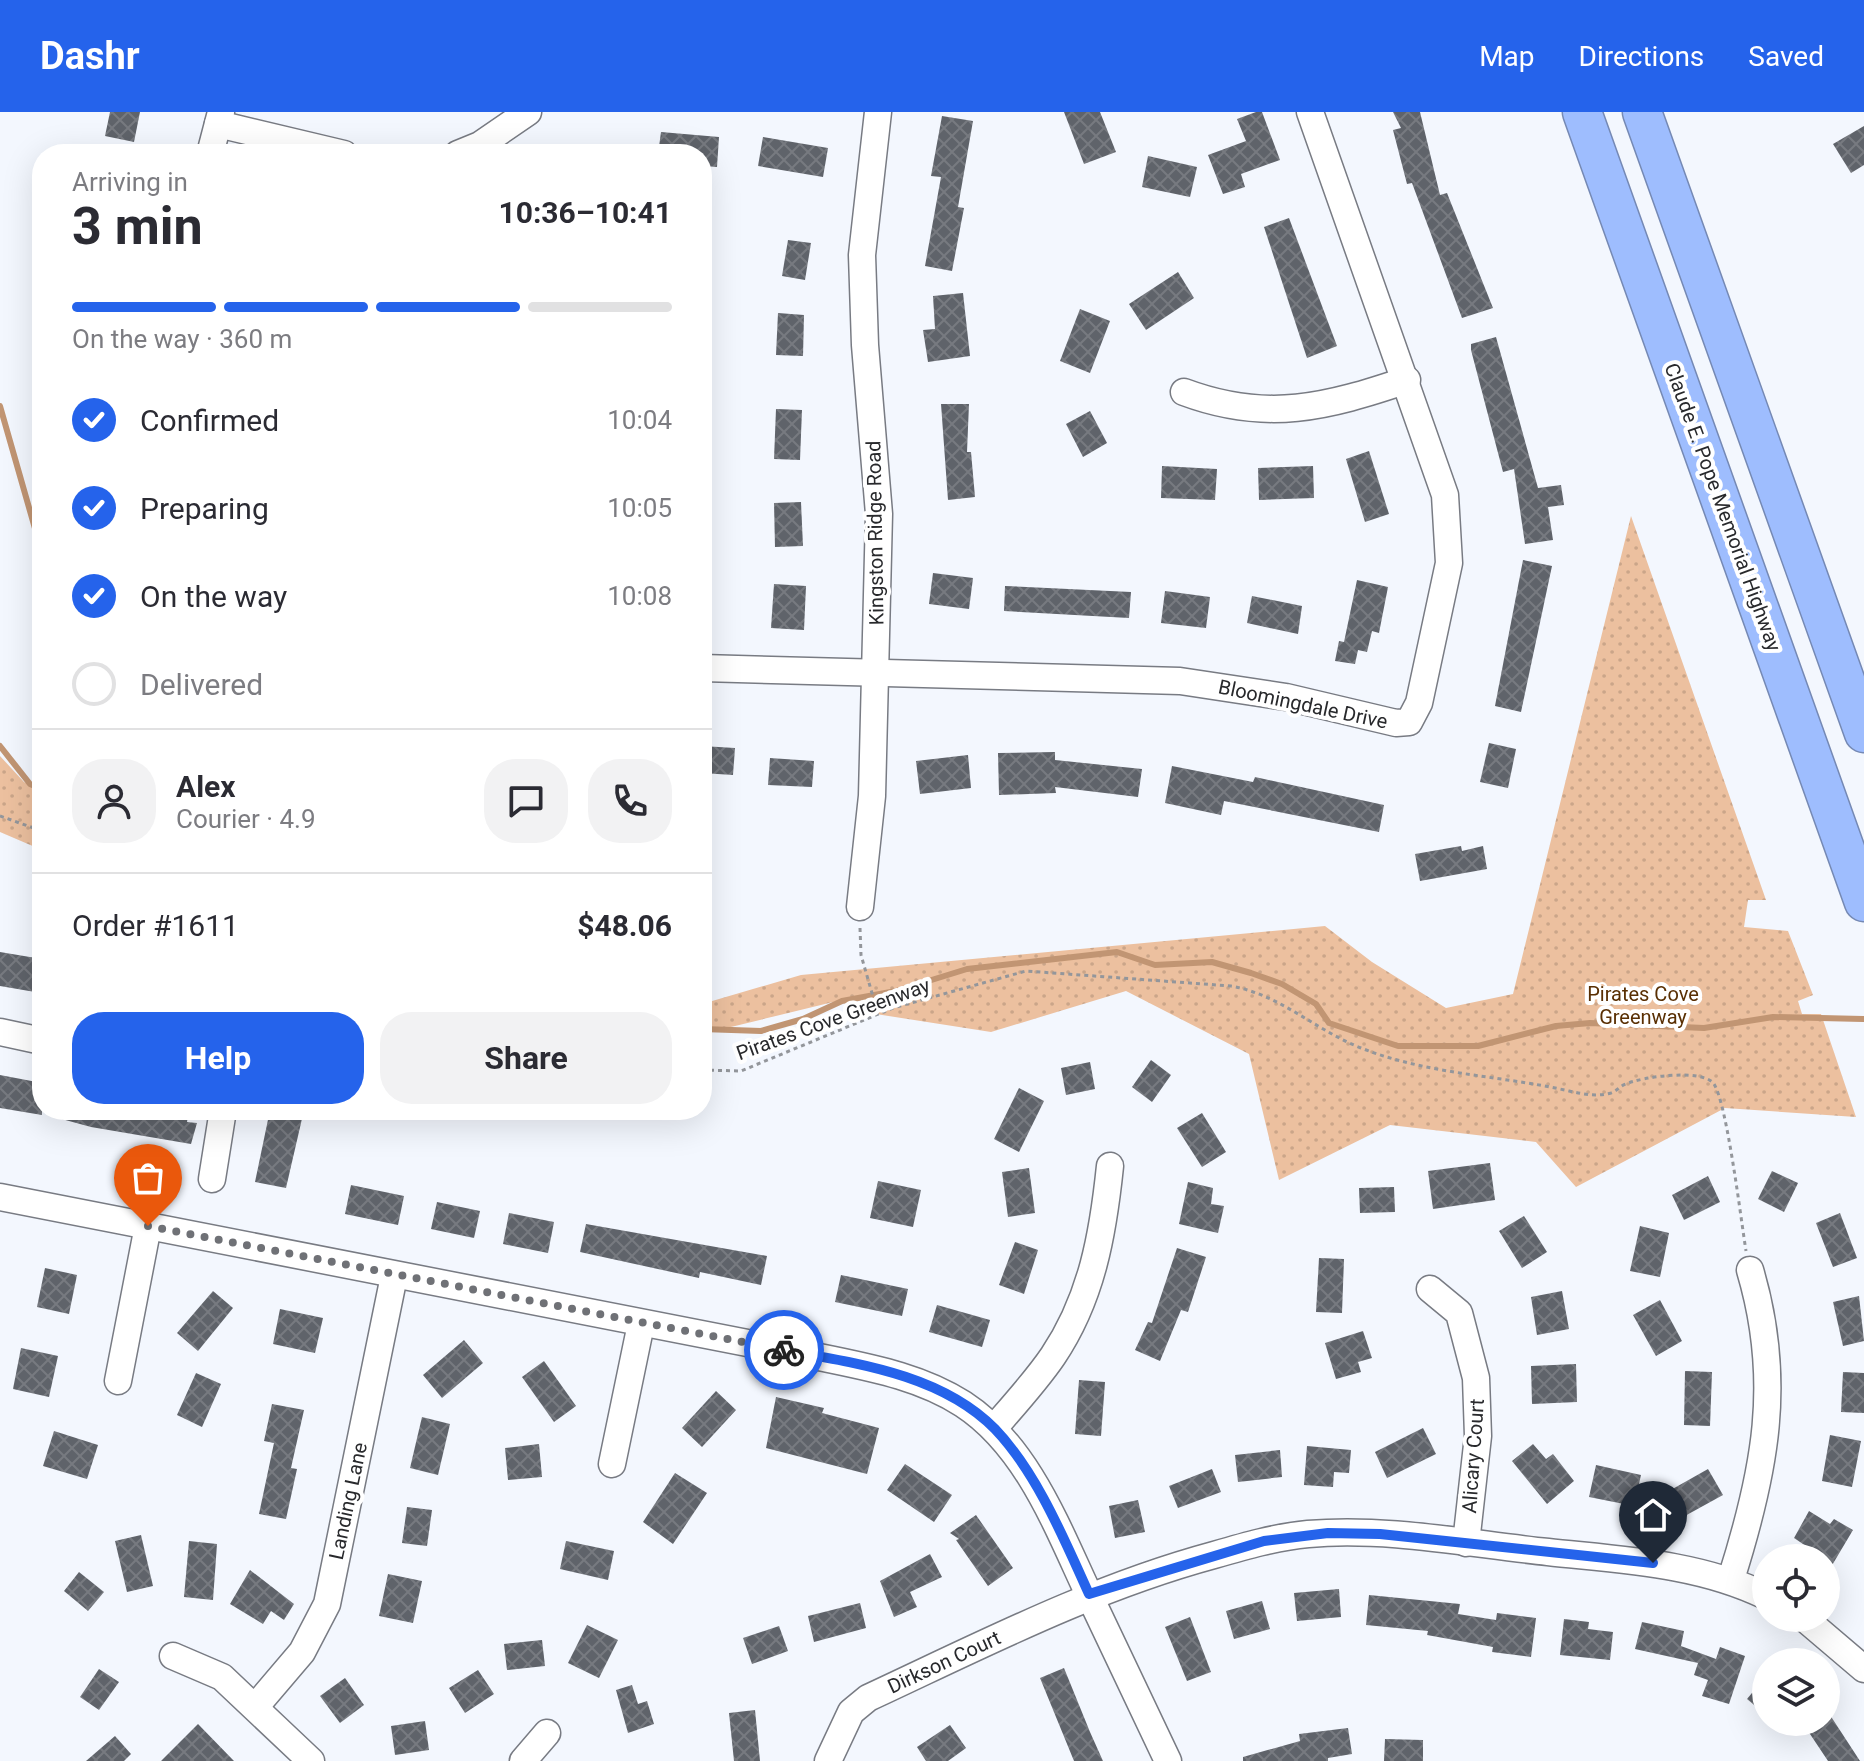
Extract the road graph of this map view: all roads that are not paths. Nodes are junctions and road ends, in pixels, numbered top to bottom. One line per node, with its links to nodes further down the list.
1 (528, 112): 9 (street)
2 (878, 112): 13 (street, Kingston Ridge Road)
3 (1310, 112): 10 (street, Bloomingdale Drive)
4 (1582, 112): 15 (highway, Claude E. Pope Memorial Highway)
5 (1642, 112): 14 (highway)
6 (219, 118): 7 (street); 8 (street)
7 (212, 144)
8 (309, 144)
9 (484, 144)
10 (1407, 380): 11 (street); 13 (street, Bloomingdale Drive)
11 (1184, 392)
12 (712, 668): 13 (street, Bloomingdale Drive)
13 (877, 672): 16 (street, Kingston Ridge Road)
14 (1864, 733)
15 (1864, 902)
16 (860, 907)
17 (0, 1032): 18 (street)
18 (32, 1039)
19 (221, 1120): 21 (street)
20 (1110, 1166): 29 (street)
21 (212, 1179)
22 (0, 1197): 23 (street)
23 (148, 1226): 25 (street); 28 (street)
24 (1750, 1270): 32 (street)
25 (394, 1276): 27 (street); 38 (street, Landing Lane)
26 (1430, 1289): 31 (street, Alicary Court)
27 (641, 1324): 29 (street); 30 (street)
28 (118, 1381)
29 (994, 1428): 34 (street)
30 (612, 1464)
31 (1466, 1543): 32 (street, Dirkson Court); 34 (street, Dirkson Court)
32 (1731, 1579): 33 (street, Dirkson Court)
33 (1752, 1589)
34 (1089, 1594): 42 (street, Dirkson Court); 43 (street)
35 (1820, 1632): 37 (street)
36 (173, 1656): 38 (street)
37 (1864, 1669)
38 (256, 1706): 40 (street)
39 (547, 1733): 41 (street)
40 (311, 1761)
41 (523, 1761)
42 (828, 1761)
43 (1168, 1761)

